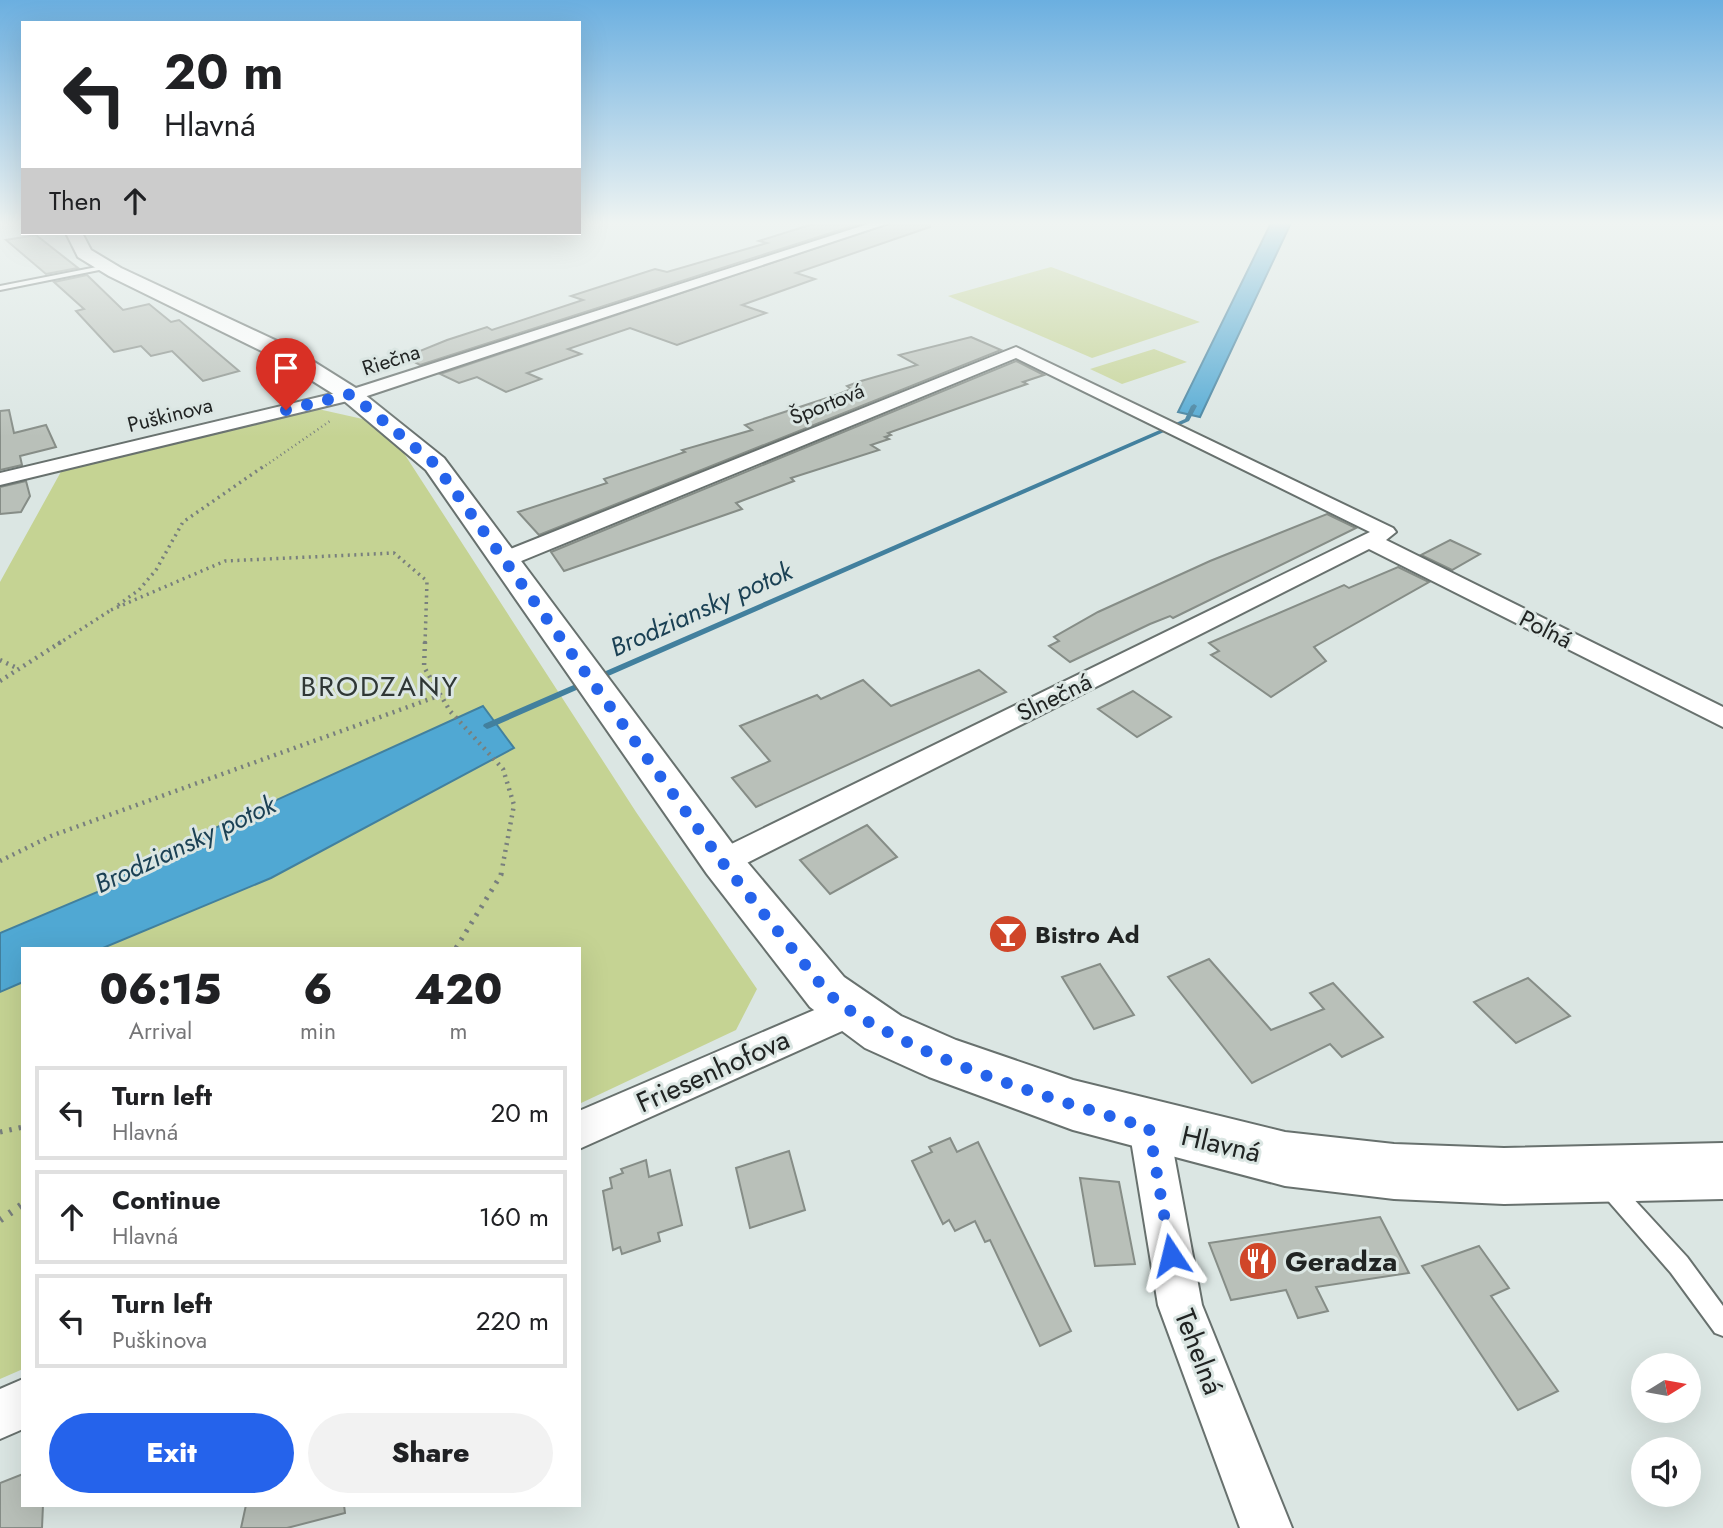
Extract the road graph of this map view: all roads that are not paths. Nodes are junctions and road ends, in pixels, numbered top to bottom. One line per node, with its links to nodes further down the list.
1 (163, 294): 3 (main road, Hlavná)
2 (668, 294): 3 (street, Riečna)
3 (355, 398): 5 (street, Puškinova); 7 (main road, Hlavná)
4 (1180, 432): 6 (street, Poľná); 7 (street, Športová)
5 (0, 479)
6 (1378, 536): 8 (street, Poľná); 9 (street, Slnečná)
7 (506, 559): 9 (main road, Hlavná)
8 (1723, 718)
9 (722, 862): 10 (main road, Hlavná)
10 (847, 1012): 11 (main road, Hlavná); 12 (street, Friesenhofova)
11 (1149, 1128): 14 (main road, Hlavná); 18 (street, Tehelná)
12 (581, 1129)
13 (1723, 1171): 14 (main road, Hlavná)
14 (1601, 1178): 15 (lane)
15 (1723, 1325)
16 (21, 1404): 17 (street)
17 (0, 1415)
18 (1266, 1528)

